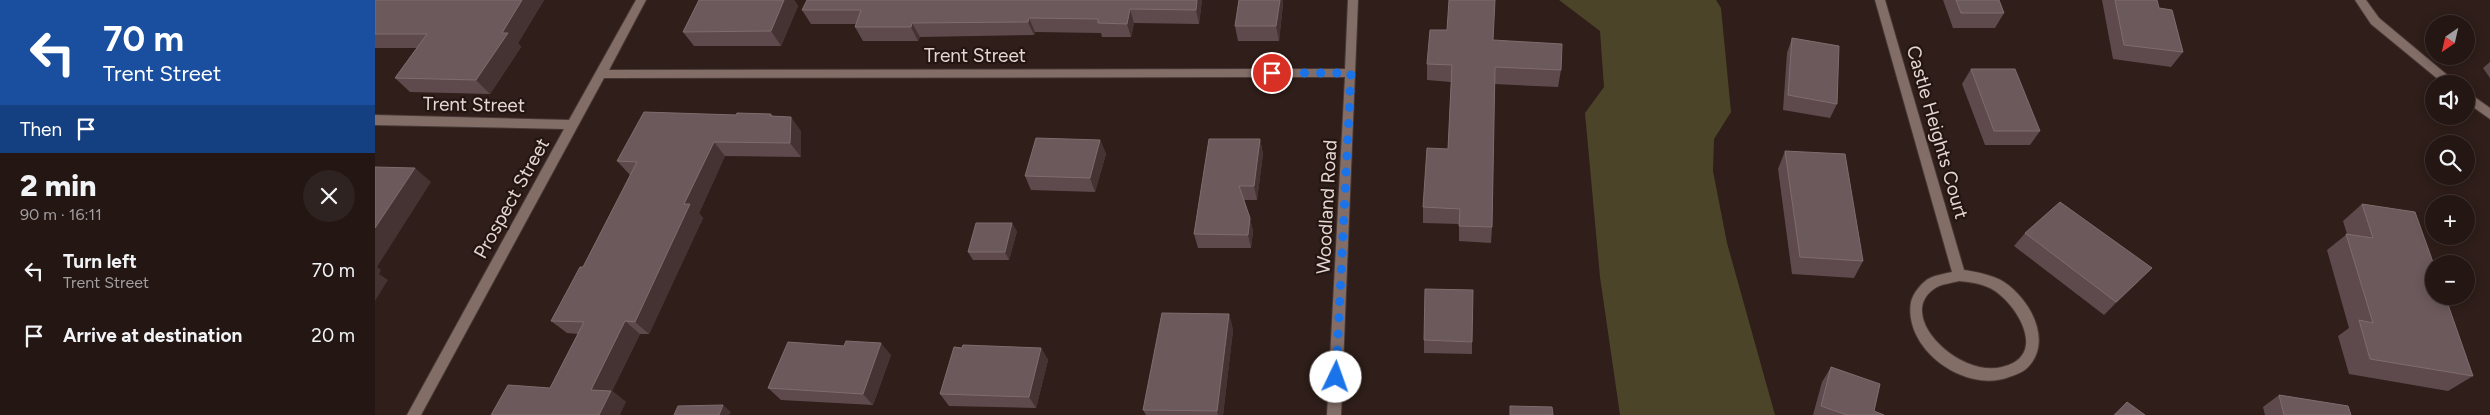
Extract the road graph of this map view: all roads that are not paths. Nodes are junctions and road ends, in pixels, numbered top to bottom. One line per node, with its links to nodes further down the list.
1 (641, 0): 6 (street, Prospect Street)
2 (1353, 0): 5 (street, Woodland Road)
3 (1880, 0): 12 (street, Castle Heights Court)
4 (2359, 0): 7 (street)
5 (1351, 73): 6 (street, Trent Street); 14 (street, Woodland Road)
6 (599, 74): 11 (street, Prospect Street)
7 (2441, 75)
8 (2475, 102): 9 (street)
9 (2490, 114)
10 (375, 120): 11 (street, Trent Street)
11 (572, 125): 13 (street, Prospect Street)
12 (1959, 275): 12 (street)
13 (414, 415)
14 (1334, 415)

